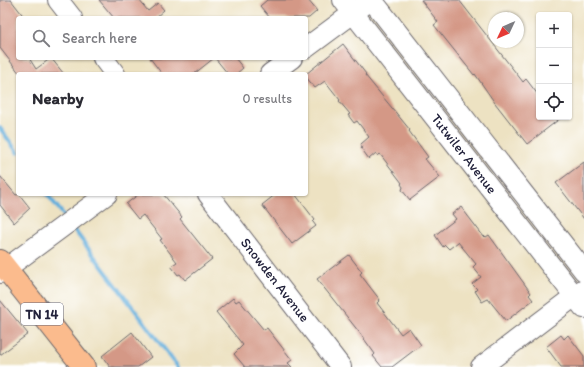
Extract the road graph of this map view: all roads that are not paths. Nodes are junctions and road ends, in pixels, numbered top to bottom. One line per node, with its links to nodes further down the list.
1 (58, 0): 4 (street)
2 (371, 0): 3 (street); 13 (street, Tutwiler Avenue)
3 (348, 6): 5 (street); 14 (street, Tutwiler Avenue)
4 (70, 16)
5 (308, 46)
6 (104, 60): 8 (street)
7 (289, 60): 9 (street)
8 (114, 72)
9 (273, 72)
10 (104, 196): 12 (street)
11 (210, 196): 16 (street, Snowden Avenue)
12 (2, 267): 15 (main road, TN 14)
13 (584, 270)
14 (581, 298): 17 (street)
15 (84, 367)
16 (341, 367)
17 (481, 367)

